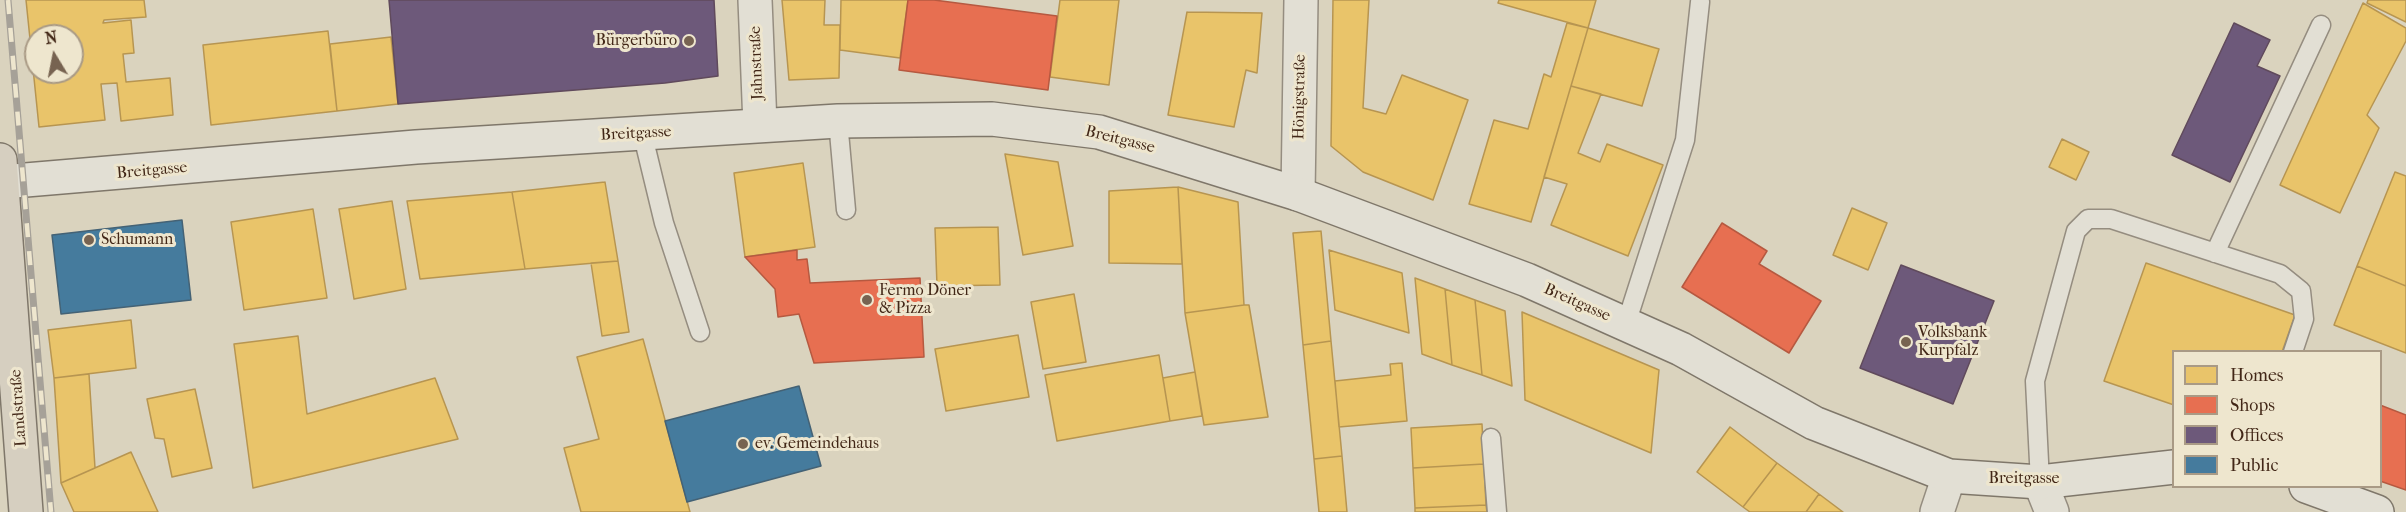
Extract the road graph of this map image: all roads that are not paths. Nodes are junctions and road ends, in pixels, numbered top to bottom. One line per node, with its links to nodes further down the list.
1 (755, 0): 6 (main road, Jahnstraße)
2 (1301, 0): 9 (main road, Hönigstraße)
3 (1700, 2): 12 (lane)
4 (2321, 25): 11 (lane)
5 (838, 121): 6 (main road, Breitgasse); 9 (main road, Breitgasse); 10 (lane)
6 (760, 125): 7 (main road, Breitgasse)
7 (642, 132): 8 (main road, Breitgasse); 13 (lane)
8 (1, 175): 20 (main road, Landstraße)
9 (1298, 194): 12 (main road, Breitgasse)
10 (846, 210)
11 (2216, 253): 14 (lane); 18 (lane)
12 (1626, 324): 17 (main road, Breitgasse)
13 (700, 332)
14 (2293, 350)
15 (1491, 438): 21 (lane)
16 (2172, 467): 18 (main road, Breitgasse)
17 (1949, 476): 18 (main road, Breitgasse); 22 (main road)
18 (2040, 482): 23 (main road)
19 (2312, 488): 24 (main road)
20 (26, 512)
21 (1497, 512)
22 (1937, 512)
23 (2052, 512)
24 (2377, 512)

